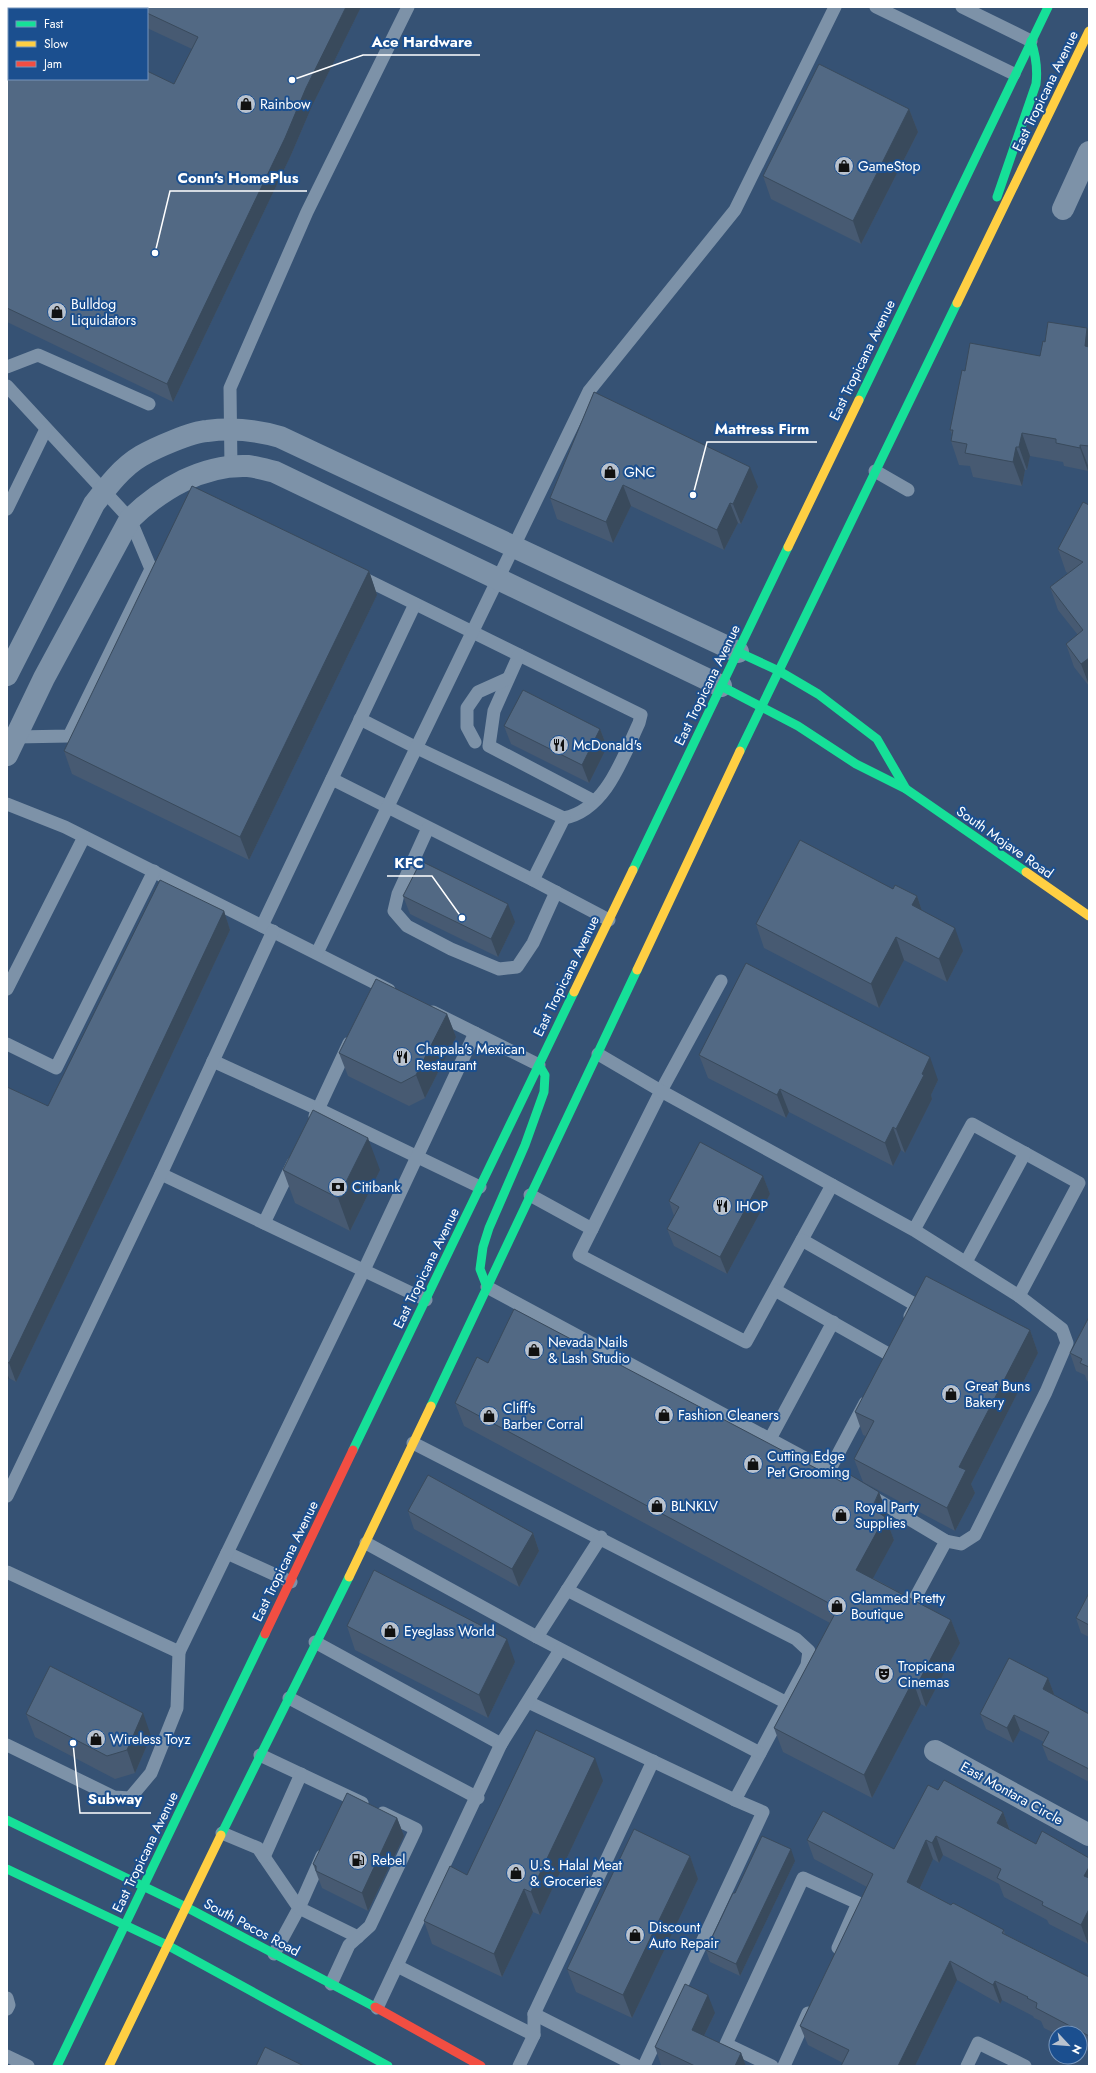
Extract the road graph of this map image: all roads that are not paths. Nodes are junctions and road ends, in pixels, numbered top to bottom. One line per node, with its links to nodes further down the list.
1 (408, 7): 16 (lane)
2 (835, 7): 23 (lane)
3 (876, 7): 8 (lane)
4 (962, 7): 7 (lane)
5 (1048, 7): 7 (main road, East Tropicana Avenue)
6 (1089, 31): 11 (main road, East Tropicana Avenue)
7 (1031, 41): 8 (main road, East Tropicana Avenue); 11 (main road)
8 (1014, 74): 28 (main road, East Tropicana Avenue)
9 (1089, 152): 10 (street)
10 (1063, 208)
11 (988, 241): 18 (main road, East Tropicana Avenue)
12 (7, 367): 14 (lane)
13 (7, 386): 15 (lane)
14 (149, 404)
15 (46, 429): 20 (lane); 21 (lane)
16 (230, 431): 17 (lane); 20 (street); 23 (street)
17 (231, 468): 22 (street); 25 (street)
18 (875, 471): 19 (lane); 30 (main road, East Tropicana Avenue)
19 (908, 490)
20 (104, 491): 22 (lane); 31 (street)
21 (7, 509)
22 (130, 519): 36 (street); 36 (lane)
23 (514, 548): 25 (lane); 28 (street)
24 (344, 568): 26 (lane)
25 (499, 579): 27 (lane); 33 (street)
26 (415, 604): 27 (lane); 35 (lane)
27 (473, 632): 29 (lane); 38 (lane)
28 (738, 652): 30 (main road, South Mojave Road); 33 (main road, East Tropicana Avenue)
29 (519, 655): 32 (lane); 41 (lane)
30 (779, 671): 34 (main road, East Tropicana Avenue); 40 (main road, South Mojave Road)
31 (7, 675)
32 (507, 679): 37 (lane); 41 (lane)
33 (721, 686): 34 (main road, South Mojave Road); 51 (main road, East Tropicana Avenue)
34 (761, 707): 40 (main road, South Mojave Road); 63 (main road, East Tropicana Avenue)
35 (360, 719): 38 (lane); 39 (lane)
36 (13, 735)
37 (476, 742)
38 (417, 748): 43 (lane); 44 (lane)
39 (332, 779): 43 (lane); 52 (lane)
40 (906, 789): 50 (main road, South Mojave Road)
41 (594, 802): 44 (lane)
42 (7, 804): 46 (lane)
43 (388, 808): 45 (lane); 53 (lane)
44 (564, 818): 48 (lane)
45 (428, 828): 48 (lane); 49 (lane)
46 (84, 837): 47 (lane); 56 (lane)
47 (154, 872): 52 (lane); 62 (lane)
48 (533, 880): 49 (lane)
49 (556, 892): 51 (lane)
50 (1089, 916)
51 (609, 920): 65 (main road, East Tropicana Avenue)
52 (268, 929): 53 (lane); 64 (lane)
53 (317, 953): 55 (lane)
54 (721, 981): 66 (lane)
55 (377, 984): 57 (lane); 58 (lane)
56 (7, 989)
57 (398, 994)
58 (371, 997)
59 (419, 1005): 61 (lane)
60 (355, 1030): 67 (lane)
61 (475, 1033): 65 (lane); 71 (lane)
62 (7, 1044)
63 (598, 1054): 66 (lane); 75 (main road, East Tropicana Avenue)
64 (213, 1061): 67 (lane); 72 (lane)
65 (539, 1065): 74 (main road, East Tropicana Avenue); 82 (main road)
66 (661, 1091): 73 (lane); 77 (lane)
67 (318, 1109): 68 (lane); 71 (lane)
68 (309, 1128)
69 (1025, 1153): 78 (lane); 80 (lane); 84 (lane)
70 (297, 1154): 76 (lane)
71 (417, 1156): 74 (lane); 81 (lane)
72 (161, 1174): 76 (lane); 95 (lane)
73 (832, 1185): 78 (lane); 79 (lane)
74 (480, 1187): 85 (main road, East Tropicana Avenue)
75 (530, 1195): 77 (lane); 82 (main road, East Tropicana Avenue)
76 (264, 1223): 81 (lane)
77 (592, 1228): 83 (lane)
78 (914, 1230): 80 (lane)
79 (802, 1240): 83 (lane); 87 (lane)
80 (966, 1262): 84 (lane)
81 (364, 1270): 85 (lane); 99 (lane)
82 (486, 1287): 92 (lane); 93 (main road, East Tropicana Avenue)
83 (775, 1290): 86 (lane)
84 (1019, 1296): 97 (lane)
85 (426, 1300): 101 (main road, East Tropicana Avenue)
86 (833, 1322): 89 (lane); 92 (lane)
87 (903, 1330)
88 (896, 1342): 89 (lane)
89 (890, 1355): 90 (lane)
90 (882, 1368)
91 (872, 1389): 94 (lane)
92 (770, 1439): 94 (lane)
93 (413, 1443): 96 (lane); 98 (main road, East Tropicana Avenue)
94 (829, 1471): 97 (lane)
95 (7, 1496)
96 (601, 1538): 102 (lane); 110 (lane)
97 (946, 1541): 103 (lane)
98 (366, 1543): 104 (lane); 105 (main road, East Tropicana Avenue)
99 (227, 1553): 101 (lane); 107 (lane)
100 (7, 1572): 107 (lane)
101 (291, 1582): 128 (main road, East Tropicana Avenue)
102 (567, 1590): 104 (lane); 110 (lane)
103 (914, 1600)
104 (537, 1638): 106 (lane)
105 (315, 1642): 108 (main road, East Tropicana Avenue); 112 (lane)
106 (560, 1650): 109 (lane); 114 (lane)
107 (179, 1652): 111 (lane)
108 (289, 1698): 115 (main road, East Tropicana Avenue); 119 (lane)
109 (528, 1702): 112 (lane); 116 (lane)
110 (786, 1703): 114 (lane)
111 (7, 1744)
112 (502, 1744): 119 (lane)
113 (935, 1751): 124 (street, East Montara Circle)
114 (760, 1753): 120 (lane)
115 (260, 1755): 117 (lane); 123 (main road, East Tropicana Avenue)
116 (653, 1761): 120 (lane); 142 (lane)
117 (301, 1774): 118 (lane); 126 (lane)
118 (349, 1797): 121 (lane); 132 (lane)
119 (478, 1798): 136 (lane)
120 (735, 1800): 152 (lane)
121 (343, 1811)
122 (7, 1820): 128 (main road, South Pecos Road)
123 (222, 1833): 126 (lane); 129 (main road, East Tropicana Avenue)
124 (1089, 1835)
125 (327, 1845): 130 (lane)
126 (264, 1857): 130 (lane)
127 (7, 1869): 131 (main road)
128 (144, 1886): 129 (main road, South Pecos Road); 131 (main road, East Tropicana Avenue)
129 (186, 1907): 133 (main road, East Tropicana Avenue); 134 (main road, South Pecos Road)
130 (299, 1908): 132 (lane); 134 (lane)
131 (125, 1925): 133 (main road); 146 (main road, East Tropicana Avenue)
132 (358, 1937): 137 (lane)
133 (168, 1945): 147 (main road, East Tropicana Avenue); 148 (main road)
134 (274, 1954): 137 (main road, South Pecos Road)
135 (833, 1959): 153 (lane)
136 (397, 1966): 140 (lane); 143 (lane)
137 (331, 1984): 140 (main road, South Pecos Road)
138 (7, 1998): 141 (lane)
139 (813, 2002): 154 (lane)
140 (377, 2008): 149 (main road, South Pecos Road)
141 (7, 2009)
142 (534, 2014): 143 (lane); 151 (lane)
143 (534, 2035): 150 (lane)
144 (7, 2056): 145 (lane)
145 (28, 2066)
146 (57, 2066)
147 (109, 2066)
148 (388, 2066)
149 (481, 2066)
150 (518, 2066)
151 (637, 2066)
152 (644, 2066)
153 (772, 2066)
154 (784, 2066)
155 (967, 2066): 156 (lane)
156 (1025, 2066)

